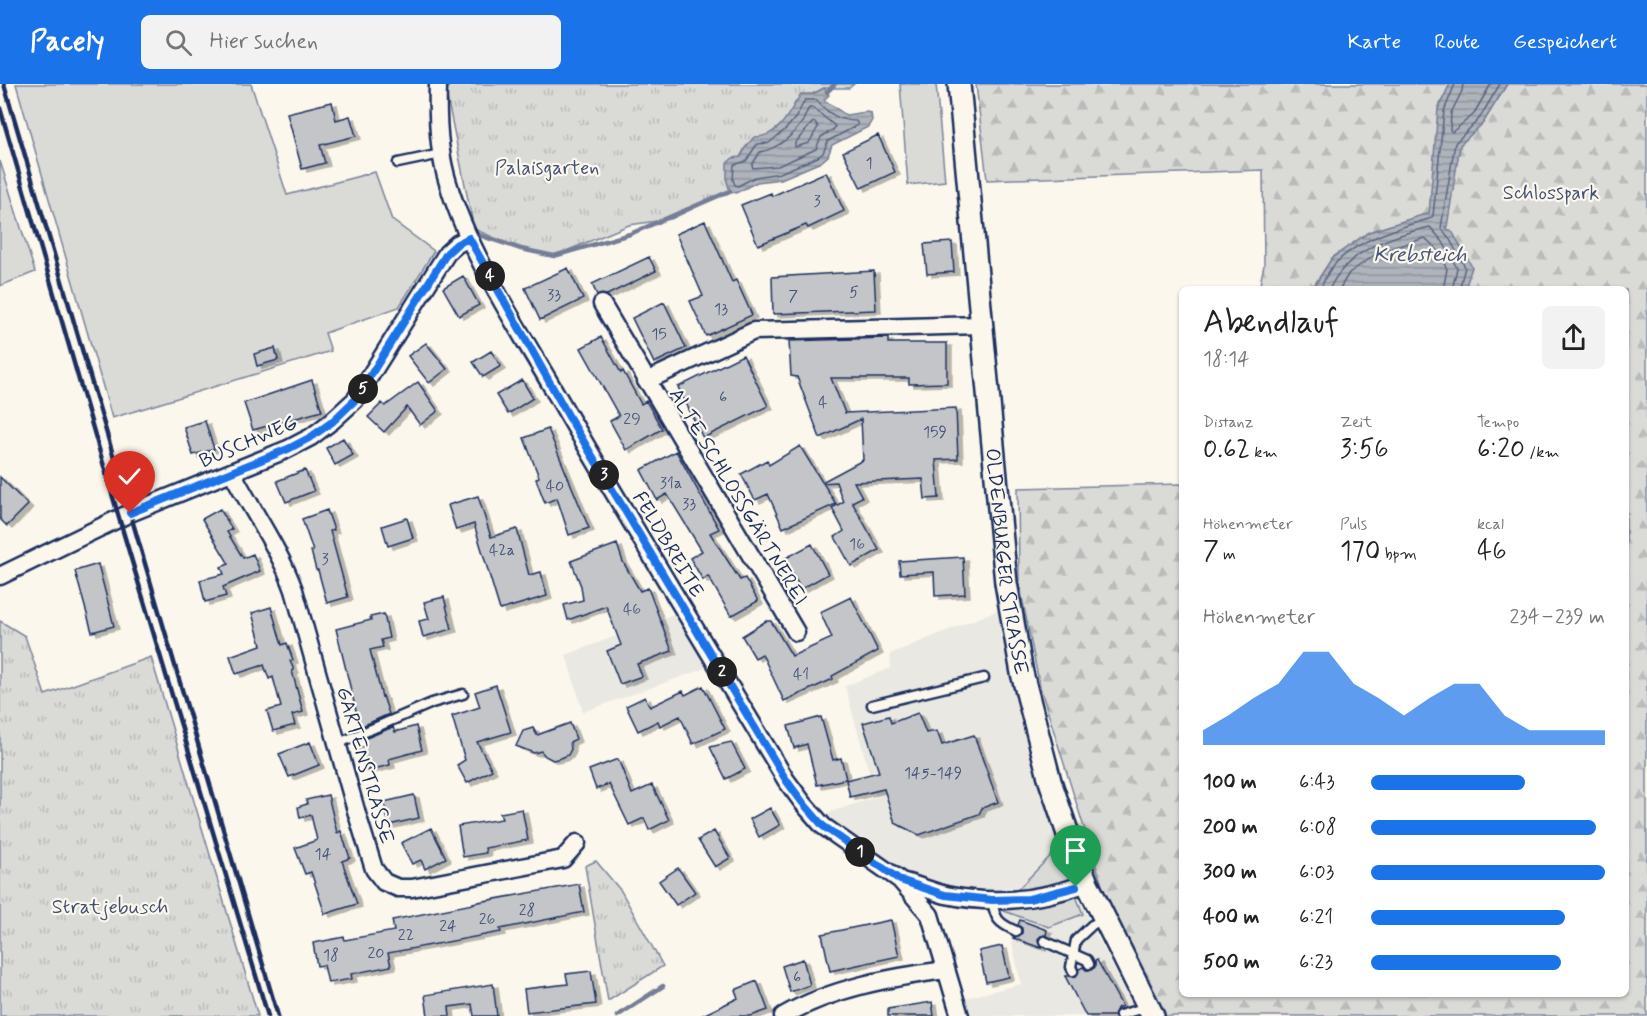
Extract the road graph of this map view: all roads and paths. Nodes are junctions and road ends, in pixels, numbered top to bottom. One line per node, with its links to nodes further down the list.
1 (438, 84): 3 (street, FELDBREITE)
2 (959, 84): 7 (street, OLDENBURGER STRASSE)
3 (441, 154): 4 (lane); 5 (street, FELDBREITE)
4 (398, 163)
5 (469, 238): 9 (street, BUSCHWEG); 17 (street, FELDBREITE)
6 (602, 304): 8 (street, ALTE SCHLOSSGÄRTNEREI)
7 (982, 325): 8 (street, ALTE SCHLOSSGÄRTNEREI); 18 (street, OLDENBURGER STRASSE)
8 (646, 381): 11 (street, ALTE SCHLOSSGÄRTNEREI)
9 (232, 472): 10 (street, BUSCHWEG); 15 (street, GARTENSTRASSE)
10 (0, 576)
11 (796, 632)
12 (984, 678): 14 (lane)
13 (463, 694): 15 (lane)
14 (872, 705)
15 (338, 744): 16 (street, GARTENSTRASSE)
16 (578, 843)
17 (900, 880): 19 (street, FELDBREITE); 25 (street, FELDBREITE)
18 (1087, 883): 19 (street, FELDBREITE); 20 (street, OLDENBURGER STRASSE)
19 (992, 900): 21 (lane)
20 (1104, 919): 23 (lane); 27 (street, OLDENBURGER STRASSE)
21 (1016, 931)
22 (1044, 940): 23 (lane)
23 (1074, 955): 24 (lane); 26 (lane)
24 (1089, 964)
25 (946, 970): 29 (street); 30 (street, FELDBREITE)
26 (1073, 971)
27 (1150, 1011): 28 (lane)
28 (1120, 1015)
29 (783, 1016)
30 (960, 1016)

